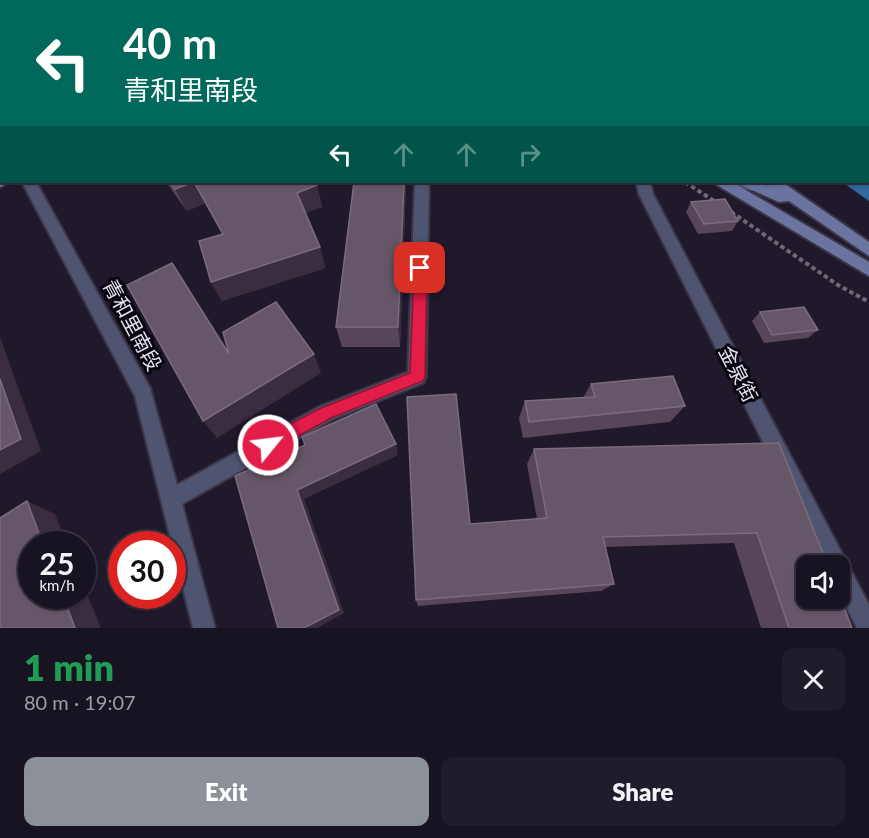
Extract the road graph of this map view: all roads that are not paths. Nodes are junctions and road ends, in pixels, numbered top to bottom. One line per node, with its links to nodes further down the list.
1 (533, 0): 2 (main road)
2 (540, 0)
3 (30, 183): 14 (street, 青和里南段)
4 (423, 183): 14 (street)
5 (643, 183): 15 (street, 金泉街)
6 (724, 183): 11 (main road)
7 (735, 183): 8 (street)
8 (753, 183): 10 (main road); 11 (main road)
9 (773, 183): 10 (main road)
10 (806, 207): 12 (main road)
11 (793, 224): 13 (main road)
12 (869, 250)
13 (869, 270)
14 (171, 499): 17 (street, 青和里南段)
15 (831, 555)
16 (850, 591): 18 (street)
17 (204, 628)
18 (869, 628)

